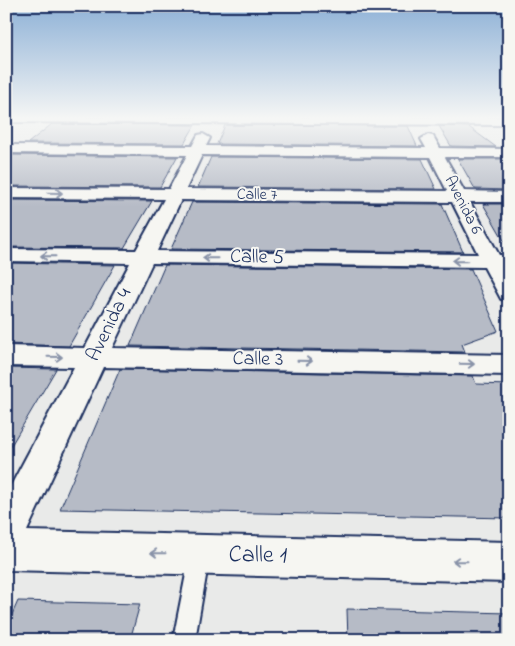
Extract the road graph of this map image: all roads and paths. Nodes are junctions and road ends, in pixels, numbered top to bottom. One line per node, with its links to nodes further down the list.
1 (198, 147): 4 (street, Avenida 4)
2 (433, 147): 5 (street, Avenida 6)
3 (6, 149): 4 (street)
4 (197, 150): 5 (street); 8 (street, Avenida 4)
5 (435, 152): 6 (street); 9 (street, Avenida 6)
6 (509, 153)
7 (6, 192): 8 (street, Calle 7, one-way to 8)
8 (175, 194): 9 (street, Calle 7); 12 (street, Avenida 4)
9 (458, 197): 10 (street, Calle 7); 13 (street, Avenida 6)
10 (509, 197)
11 (6, 255): 12 (street, Calle 5, one-way to 11)
12 (144, 257): 13 (street, Calle 5, one-way to 12); 16 (street, Avenida 4)
13 (500, 261): 14 (street, Avenida 6)
14 (509, 294)
15 (6, 356): 16 (street, Calle 3, one-way to 16)
16 (94, 358): 17 (street, Calle 3, one-way to 17); 18 (street, Avenida 4)
17 (509, 365)
18 (6, 534)
19 (6, 550): 20 (street, Calle 1, one-way to 19)
20 (200, 554): 21 (street, Calle 1, one-way to 20); 22 (lane)
21 (509, 562)
22 (184, 640)

